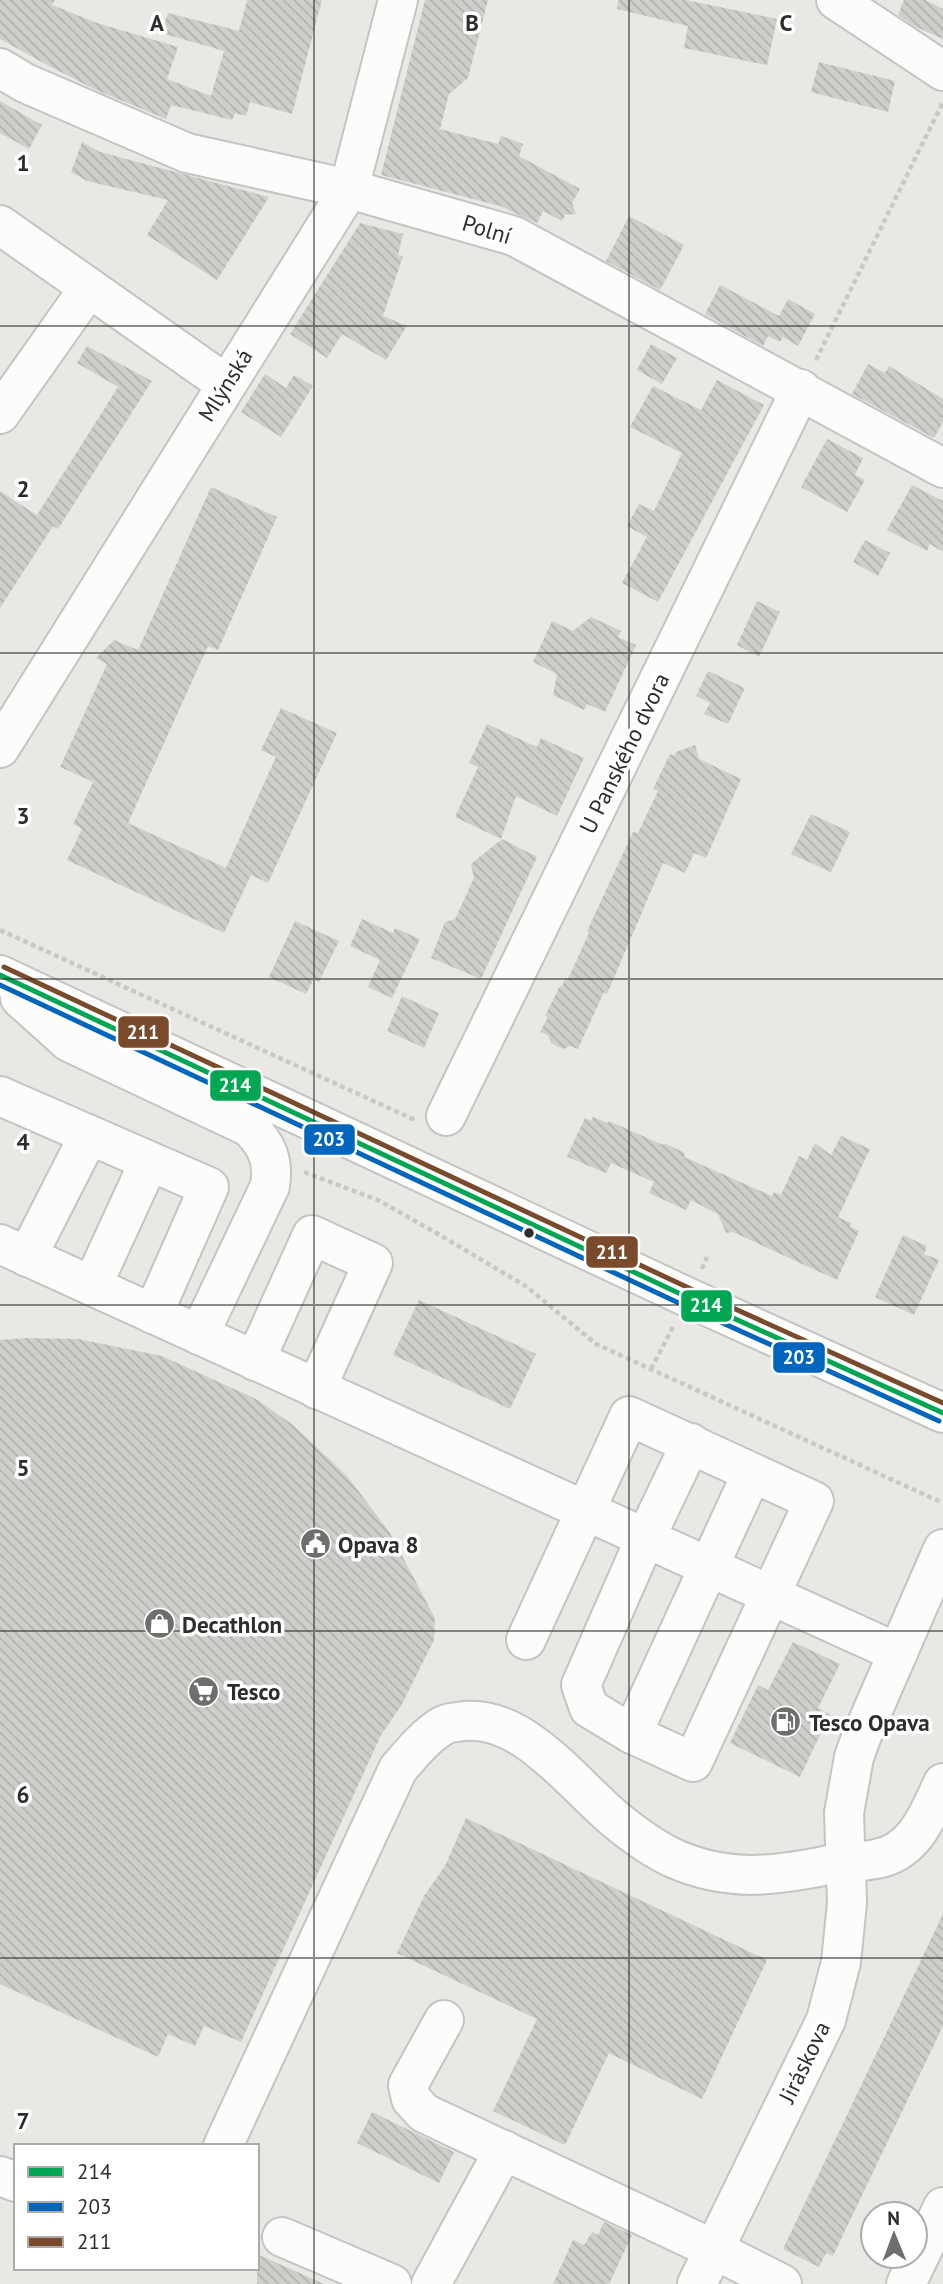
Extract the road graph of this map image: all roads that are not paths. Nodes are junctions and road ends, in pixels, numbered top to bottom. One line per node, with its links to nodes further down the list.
1 (398, 0): 5 (street, Mlýnská)
2 (836, 0): 4 (street)
3 (0, 68): 5 (street, Polní)
4 (943, 71)
5 (349, 188): 8 (street, Mlýnská); 9 (street, Polní)
6 (0, 225): 7 (street)
7 (89, 288): 8 (street); 10 (street)
8 (226, 384): 12 (street, Mlýnská)
9 (801, 389): 11 (street, Polní); 15 (street, U Panského dvora)
10 (0, 414)
11 (943, 468)
12 (0, 748)
13 (0, 978): 21 (street); 24 (street)
14 (4, 1110): 16 (street)
15 (432, 1118)
16 (89, 1135): 17 (street); 18 (street)
17 (149, 1162): 19 (street); 20 (street)
18 (14, 1250): 19 (street)
19 (92, 1286): 20 (street)
20 (153, 1314): 21 (street)
21 (199, 1335): 22 (street)
22 (255, 1360): 23 (street); 23 (street)
23 (316, 1389): 27 (street)
24 (943, 1413)
25 (691, 1443): 26 (street); 27 (street); 28 (street)
26 (752, 1472): 30 (street); 31 (street)
27 (585, 1512): 28 (street); 32 (street)
28 (645, 1539): 30 (street); 34 (street)
29 (943, 1549): 33 (street, Jiráskova)
30 (708, 1567): 31 (street); 34 (street)
31 (770, 1596): 33 (street); 34 (street)
32 (526, 1640)
33 (898, 1653): 36 (street, Jiráskova)
34 (632, 1734)
35 (943, 1783): 36 (street)
36 (847, 1862): 38 (street); 42 (street, Jiráskova)
37 (444, 2020): 39 (street)
38 (224, 2144)
39 (504, 2150): 42 (street); 44 (street)
40 (943, 2207): 47 (street)
41 (282, 2237): 43 (street)
42 (713, 2249): 45 (street, Jiráskova); 46 (street)
43 (392, 2284)
44 (431, 2284)
45 (697, 2284)
46 (782, 2284)
47 (906, 2284)

